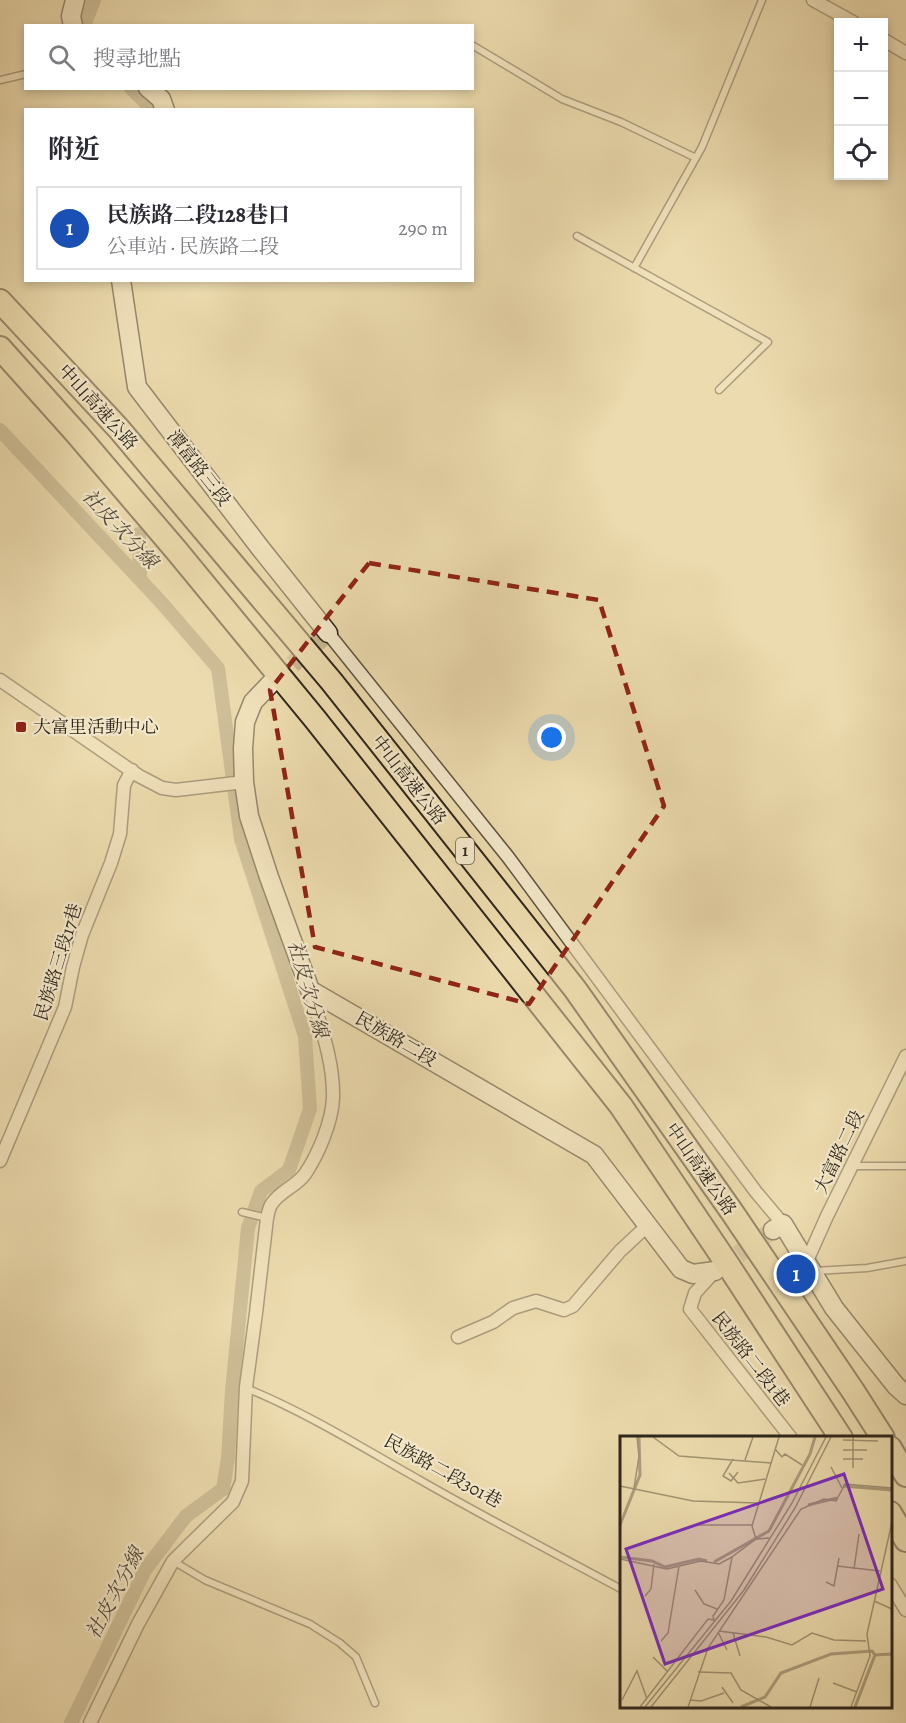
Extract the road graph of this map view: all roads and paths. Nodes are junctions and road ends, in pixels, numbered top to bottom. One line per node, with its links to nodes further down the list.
1 (75, 0): 5 (street)
2 (762, 0): 13 (lane)
3 (813, 0): 4 (street)
4 (846, 18)
5 (73, 24)
6 (888, 42): 8 (street)
7 (474, 46): 13 (lane)
8 (906, 53)
9 (24, 74): 10 (lane)
10 (0, 80)
11 (150, 90): 12 (street)
12 (164, 108)
13 (696, 158): 15 (lane)
14 (577, 236): 15 (lane)
15 (634, 268): 19 (lane)
16 (121, 282): 20 (street, 潭富路三段)
17 (0, 301): 44 (highway, 中山高速公路 / 1)
18 (0, 348): 43 (highway, 中山高速公路 / 1)
19 (719, 390)
20 (328, 633): 33 (street)
21 (0, 680): 23 (street)
22 (272, 682): 24 (street)
23 (132, 770): 24 (street); 27 (street, 民族路三段17巷)
24 (242, 782): 25 (street)
25 (310, 990): 31 (street); 32 (street, 民族路二段)
26 (906, 1056): 28 (street, 大富路二段)
27 (0, 1161)
28 (852, 1166): 29 (lane); 35 (street, 大富路二段)
29 (906, 1166)
30 (243, 1212): 31 (lane)
31 (264, 1217): 40 (street)
32 (647, 1226): 36 (street, 民族路二段); 39 (street)
33 (778, 1227): 35 (street)
34 (906, 1261): 35 (lane)
35 (809, 1268): 41 (street)
36 (681, 1269): 37 (street); 38 (street)
37 (715, 1271): 38 (street)
38 (695, 1293): 42 (street, 民族路二段1巷)
39 (458, 1337)
40 (246, 1387): 49 (street); 51 (lane, 民族路二段301巷)
41 (906, 1395)
42 (789, 1436)
43 (840, 1436)
44 (882, 1436)
45 (891, 1451): 46 (highway)
46 (906, 1475)
47 (891, 1515): 48 (highway)
48 (906, 1540)
49 (174, 1561): 53 (lane); 54 (street)
50 (891, 1586): 52 (street)
51 (620, 1588)
52 (906, 1610)
53 (375, 1703)
54 (90, 1723)

